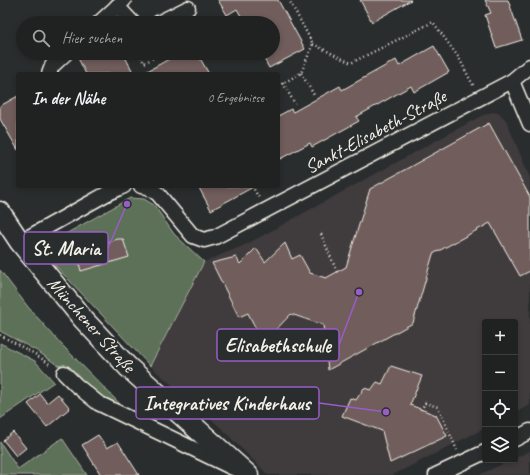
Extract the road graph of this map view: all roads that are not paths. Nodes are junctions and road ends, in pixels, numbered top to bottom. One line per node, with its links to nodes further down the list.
1 (121, 3): 3 (street); 4 (street)
2 (188, 8): 5 (street)
3 (107, 16)
4 (128, 16)
5 (172, 16)
6 (58, 60): 8 (street)
7 (530, 66): 9 (street, Sankt-Elisabeth-Straße)
8 (50, 72)
9 (512, 81): 10 (street); 11 (street, Sankt-Elisabeth-Straße)
10 (530, 124)
11 (149, 188)
12 (107, 189): 14 (street)
13 (0, 212): 14 (main road, Münchener Straße)
14 (20, 242): 19 (main road, Münchener Straße)
15 (64, 373): 19 (street)
16 (530, 431): 17 (street)
17 (518, 437)
18 (482, 453): 20 (street)
19 (248, 475)
20 (436, 475)

